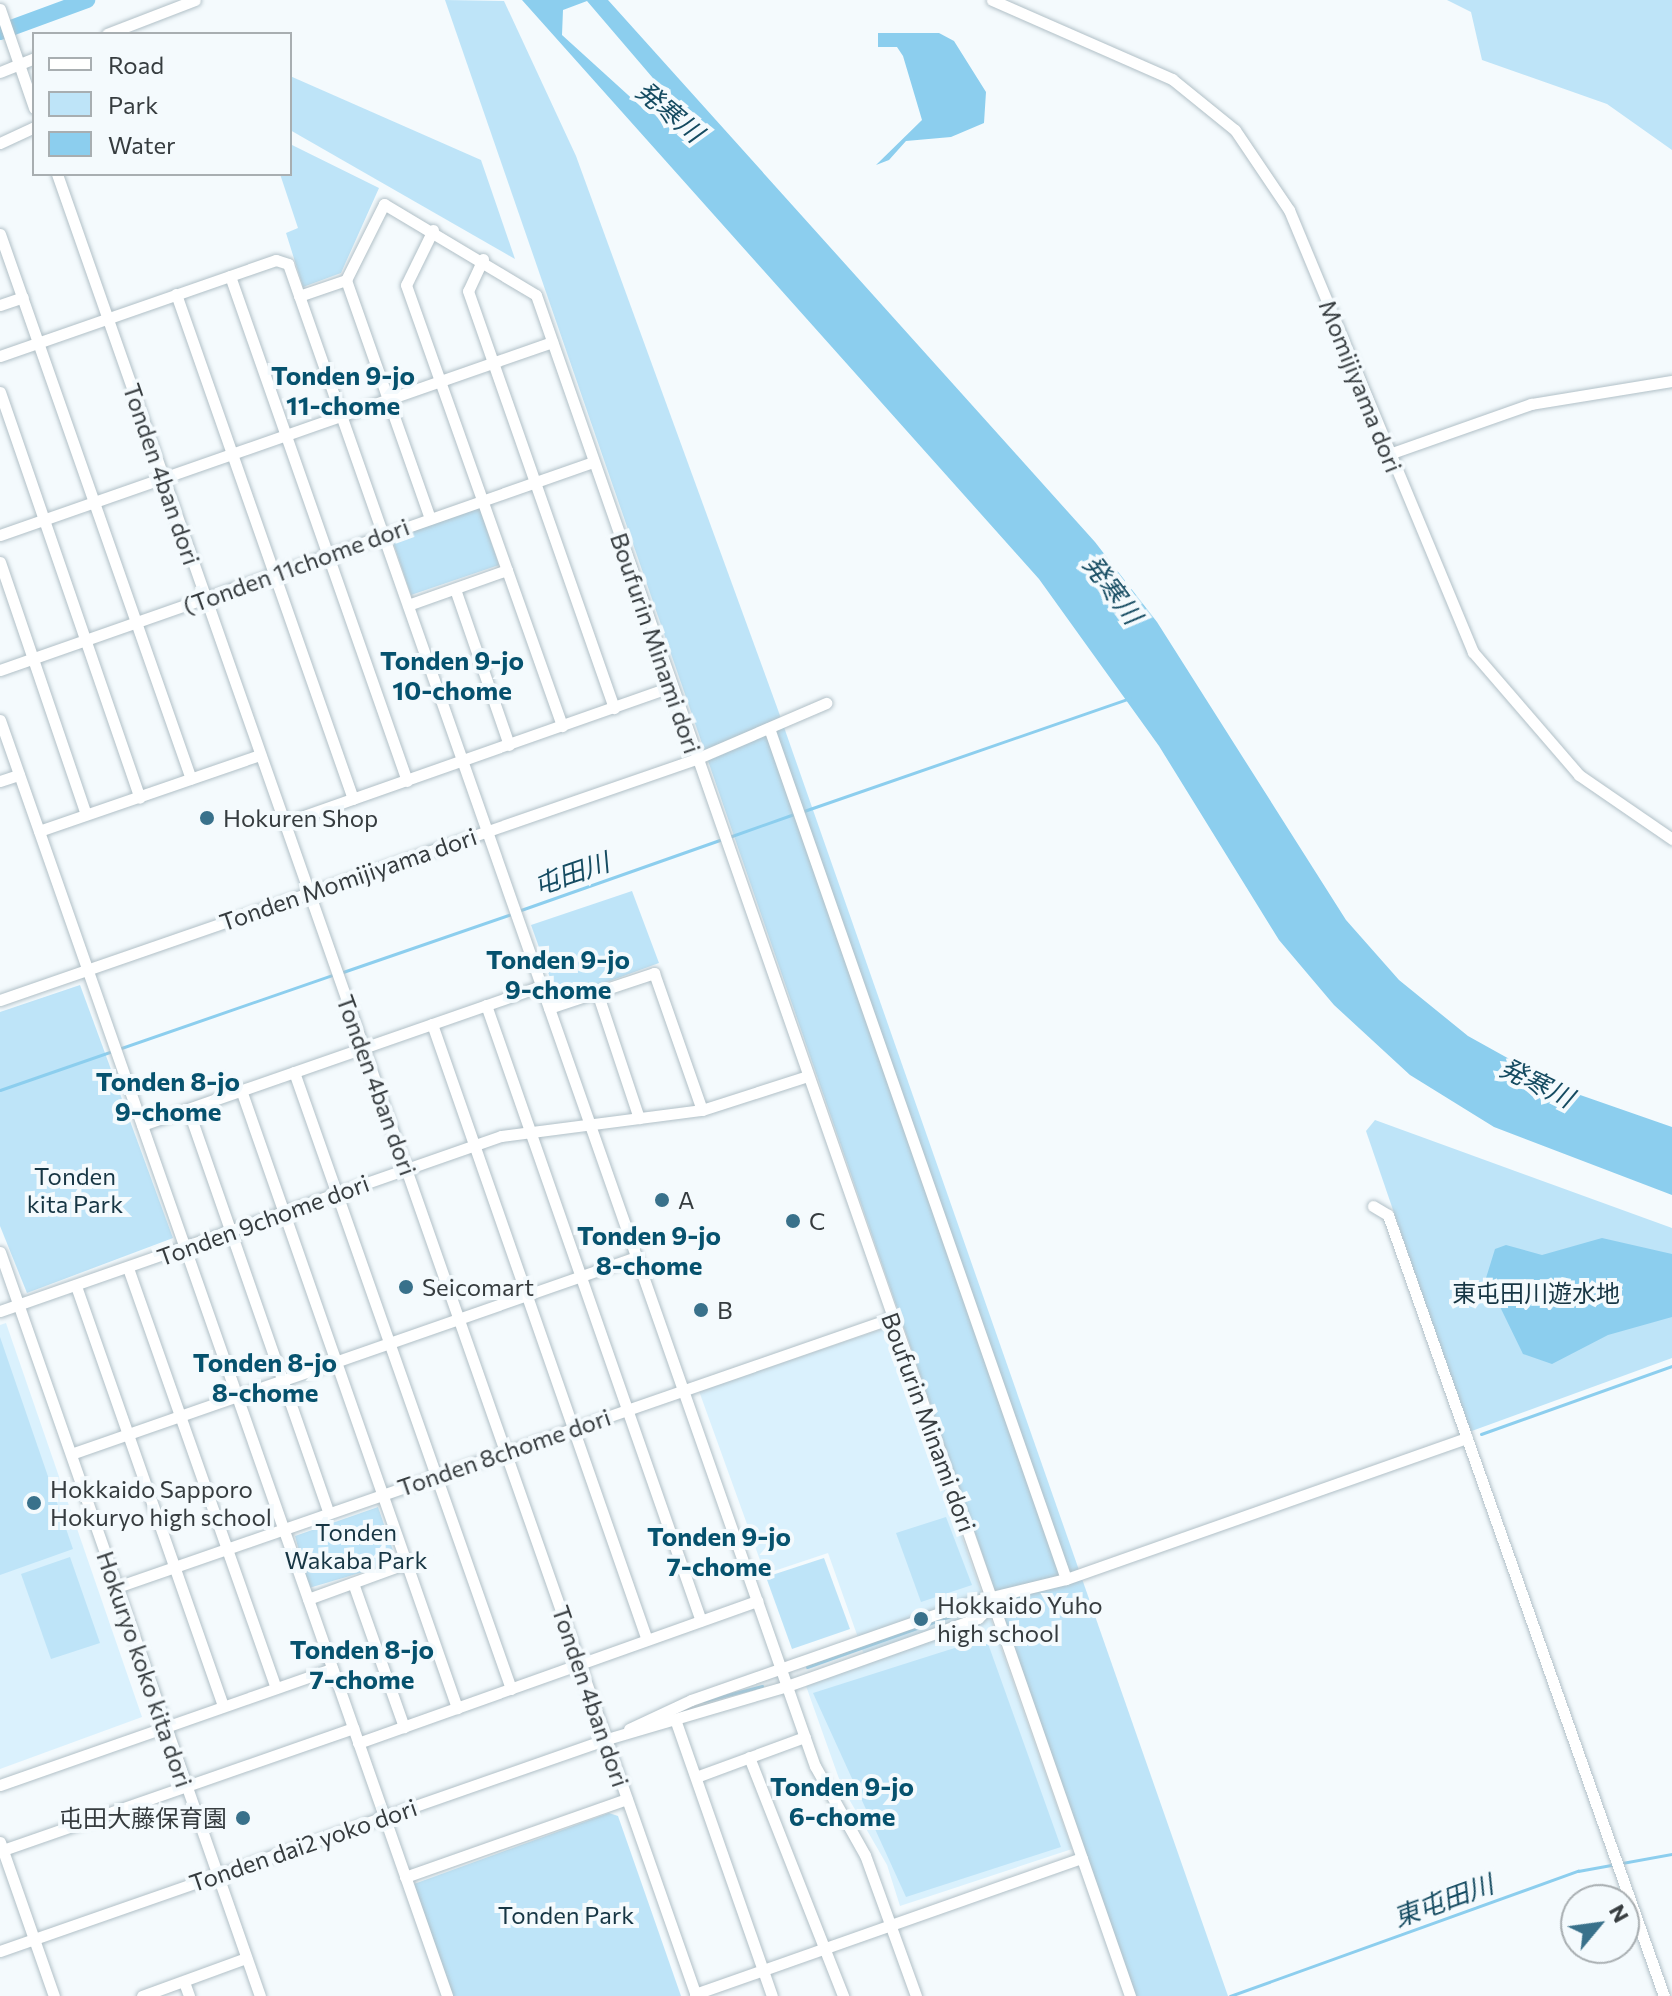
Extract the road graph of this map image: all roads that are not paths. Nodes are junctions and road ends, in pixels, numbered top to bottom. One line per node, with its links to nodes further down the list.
1 (195, 0): 4 (street)
2 (992, 0): 33 (street, Momijiyama dori)
3 (1, 11): 6 (street)
4 (112, 32)
5 (32, 59): 6 (street)
6 (19, 64): 7 (street); 8 (street)
7 (0, 72)
8 (32, 102)
9 (32, 128): 10 (street)
10 (0, 143)
11 (58, 176): 21 (street, Tonden 4ban dori)
12 (433, 230): 14 (street, Boufurin Minami dori); 16 (street, Boufurin Minami dori); 26 (street)
13 (0, 234): 19 (street)
14 (483, 259): 22 (street, Boufurin Minami dori); 25 (street)
15 (230, 276): 17 (street); 18 (street); 31 (street)
16 (346, 280): 18 (street); 29 (street)
17 (176, 294): 21 (street); 32 (street)
18 (299, 296): 30 (street)
19 (23, 297): 20 (street); 23 (street)
20 (0, 305)
21 (108, 318): 23 (street); 35 (street, Tonden 4ban dori)
22 (552, 342): 25 (street); 34 (street, Boufurin Minami dori)
23 (39, 343): 24 (street); 38 (street)
24 (0, 356)
25 (493, 363): 26 (street); 36 (street)
26 (441, 381): 29 (street); 37 (street)
27 (1672, 381): 33 (street)
28 (0, 392): 40 (street)
29 (388, 400): 30 (street); 39 (street)
30 (341, 416): 31 (street); 42 (street)
31 (285, 435): 32 (street); 43 (street)
32 (232, 454): 35 (street); 46 (street)
33 (1389, 454): 74 (street, Momijiyama dori)
34 (593, 462): 36 (street, (Tonden 11chome dori); 54 (street, Boufurin Minami dori)
35 (165, 478): 38 (street); 48 (street, Tonden 4ban dori)
36 (534, 482): 37 (street, (Tonden 11chome dori); 56 (street)
37 (482, 500): 39 (street, (Tonden 11chome dori); 45 (street)
38 (94, 502): 40 (street); 50 (street)
39 (430, 519): 42 (street, (Tonden 11chome dori)
40 (44, 520): 41 (street); 51 (street)
41 (0, 535)
42 (384, 535): 43 (street, (Tonden 11chome dori); 49 (street)
43 (328, 555): 46 (street, (Tonden 11chome dori); 67 (street)
44 (0, 562): 52 (street)
45 (507, 570): 47 (street); 58 (street)
46 (274, 574): 48 (street, (Tonden 11chome dori); 69 (street)
47 (455, 589): 49 (street); 60 (street)
48 (205, 599): 50 (street, (Tonden 11chome dori); 61 (street, Tonden 4ban dori)
49 (408, 605): 63 (street)
50 (136, 623): 51 (street, (Tonden 11chome dori); 65 (street)
51 (84, 641): 52 (street, (Tonden 11chome dori); 68 (street)
52 (33, 658): 53 (street, (Tonden 11chome dori); 70 (street)
53 (0, 670)
54 (671, 687): 56 (street); 62 (street, Boufurin Minami dori)
55 (826, 703): 59 (street, Tonden Momijiyama dori)
56 (614, 708): 58 (street)
57 (0, 720): 64 (street)
58 (562, 726): 60 (street)
59 (769, 728): 62 (street, Tonden Momijiyama dori); 129 (street)
60 (509, 745): 63 (street)
61 (260, 755): 65 (street); 71 (street, Tonden 4ban dori)
62 (696, 759): 72 (street, Tonden Momijiyama dori); 85 (street, Boufurin Minami dori)
63 (462, 762): 67 (street); 72 (street)
64 (19, 775): 66 (street); 73 (street)
65 (191, 779): 68 (street)
66 (0, 781)
67 (407, 781): 69 (street)
68 (140, 798): 70 (street)
69 (353, 799): 71 (street)
70 (86, 814): 73 (street)
71 (284, 823): 75 (street, Tonden 4ban dori)
72 (486, 830): 75 (street, Tonden Momijiyama dori); 77 (street)
73 (39, 831): 76 (street)
74 (1672, 839)
75 (309, 893): 76 (street, Tonden Momijiyama dori); 83 (street, Tonden 4ban dori)
76 (88, 970): 79 (street, Tonden Momijiyama dori); 91 (street)
77 (541, 986): 80 (street); 81 (street)
78 (597, 992): 81 (street); 88 (street); 89 (street)
79 (0, 1000)
80 (486, 1005): 82 (street); 92 (street)
81 (549, 1008): 90 (street)
82 (432, 1024): 83 (street); 93 (street)
83 (363, 1048): 84 (street); 94 (street, Tonden 4ban dori)
84 (294, 1072): 86 (street); 95 (street)
85 (808, 1076): 88 (street, Tonden 9chome dori); 109 (street, Boufurin Minami dori)
86 (241, 1090): 87 (street); 97 (street)
87 (188, 1109): 91 (street); 98 (street)
88 (702, 1110): 89 (street, Tonden 9chome dori)
89 (639, 1118): 90 (street, Tonden 9chome dori)
90 (588, 1120): 92 (street, Tonden 9chome dori); 101 (street)
91 (142, 1125): 99 (street)
92 (528, 1128): 93 (street, Tonden 9chome dori); 103 (street)
93 (474, 1145): 94 (street, Tonden 9chome dori); 105 (street)
94 (407, 1169): 95 (street, Tonden 9chome dori); 108 (street, Tonden 4ban dori)
95 (337, 1194): 97 (street, Tonden 9chome dori); 110 (street)
96 (1373, 1206): 119 (street)
97 (285, 1212): 98 (street, Tonden 9chome dori); 111 (street)
98 (230, 1231): 99 (street, Tonden 9chome dori); 112 (street)
99 (185, 1247): 102 (street, Tonden 9chome dori); 114 (street)
100 (0, 1252): 106 (street, Hokuryo koko kita dori)
101 (636, 1257): 103 (street); 113 (street)
102 (128, 1268): 104 (street, Tonden 9chome dori); 116 (street)
103 (580, 1276): 105 (street); 115 (street)
104 (76, 1286): 106 (street, Tonden 9chome dori); 118 (street)
105 (526, 1295): 108 (street); 117 (street)
106 (19, 1306): 107 (street, Tonden 9chome dori); 121 (street, Hokuryo koko kita dori)
107 (0, 1311)
108 (459, 1318): 110 (street); 120 (street, Tonden 4ban dori)
109 (892, 1318): 113 (street, Tonden 8chome dori); 134 (street, Boufurin Minami dori)
110 (389, 1343): 111 (street); 122 (street)
111 (336, 1361): 112 (street); 123 (street)
112 (283, 1379): 114 (street); 124 (street)
113 (684, 1390): 115 (street, Tonden 8chome dori); 133 (street)
114 (237, 1396): 116 (street); 125 (street)
115 (627, 1409): 117 (street, Tonden 8chome dori); 135 (street)
116 (180, 1416): 118 (street); 126 (street)
117 (573, 1428): 120 (street, Tonden 8chome dori); 136 (street)
118 (128, 1434): 121 (street); 128 (street)
119 (1467, 1438): 129 (street); 179 (street)
120 (506, 1452): 122 (street, Tonden 8chome dori); 137 (street, Tonden 4ban dori)
121 (71, 1454): 131 (street, Hokuryo koko kita dori)
122 (436, 1476): 123 (street, Tonden 8chome dori); 142 (street)
123 (383, 1495): 124 (street, Tonden 8chome dori); 127 (street)
124 (329, 1513): 125 (street, Tonden 8chome dori)
125 (283, 1529): 126 (street, Tonden 8chome dori); 132 (street)
126 (227, 1549): 128 (street, Tonden 8chome dori); 141 (street)
127 (407, 1563): 130 (street); 144 (street)
128 (174, 1567): 131 (street, Tonden 8chome dori); 143 (street)
129 (1066, 1579): 134 (street)
130 (353, 1583): 132 (street); 147 (street)
131 (117, 1587): 146 (street, Hokuryo koko kita dori)
132 (308, 1599): 139 (street)
133 (757, 1601): 135 (street); 138 (street)
134 (993, 1603): 138 (street); 140 (street); 159 (street, Boufurin Minami dori)
135 (701, 1621): 136 (street)
136 (647, 1640): 137 (street)
137 (580, 1664): 142 (street); 150 (street, Tonden 4ban dori)
138 (781, 1668): 140 (street); 150 (street)
139 (332, 1669): 141 (street); 148 (street)
140 (787, 1686): 145 (street); 149 (street)
141 (276, 1688): 143 (street)
142 (511, 1689): 144 (street)
143 (223, 1706): 146 (street)
144 (457, 1708): 147 (street)
145 (676, 1722): 150 (street); 153 (street)
146 (165, 1726): 154 (street); 155 (street, Hokuryo koko kita dori)
147 (404, 1727): 151 (street)
148 (353, 1728): 151 (street); 155 (street)
149 (805, 1737): 152 (street); 162 (street)
150 (607, 1739): 156 (street, Tonden 4ban dori); 157 (street, Tonden dai2 yoko dori)
151 (358, 1743): 157 (street)
152 (749, 1757): 153 (street); 164 (street)
153 (696, 1777): 167 (street)
154 (0, 1785)
155 (186, 1787): 158 (street); 160 (street, Hokuryo koko kita dori)
156 (627, 1799): 161 (street); 169 (street, Tonden 4ban dori)
157 (384, 1817): 160 (street, Tonden dai2 yoko dori); 161 (street)
158 (1, 1846): 163 (street)
159 (1082, 1858): 162 (street); 178 (street, Boufurin Minami dori)
160 (216, 1875): 163 (street, Tonden dai2 yoko dori); 166 (street, Hokuryo koko kita dori)
161 (405, 1877): 174 (street)
162 (892, 1926): 164 (street); 177 (street)
163 (34, 1939): 165 (street, Tonden dai2 yoko dori); 170 (street)
164 (826, 1949): 167 (street); 176 (street)
165 (0, 1951)
166 (246, 1958): 168 (street); 173 (street, Hokuryo koko kita dori)
167 (763, 1971): 169 (street); 175 (street)
168 (184, 1982): 171 (street); 172 (street)
169 (695, 1995)
170 (54, 1996)
171 (142, 1996)
172 (189, 1996)
173 (260, 1996)
174 (447, 1996)
175 (772, 1996)
176 (843, 1996)
177 (916, 1996)
178 (1130, 1996)
179 (1664, 1996)

